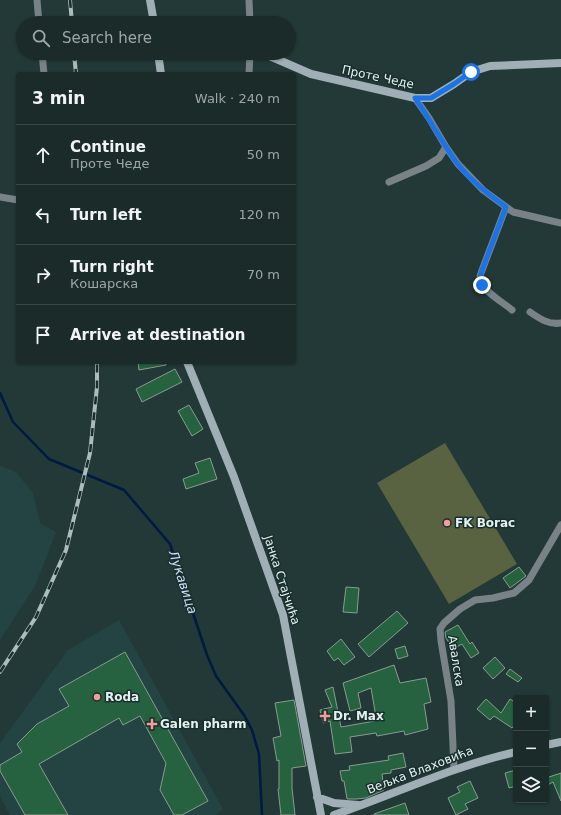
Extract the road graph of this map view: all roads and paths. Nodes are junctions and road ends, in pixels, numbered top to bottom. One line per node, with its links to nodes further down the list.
1 (37, 0): 4 (street)
2 (150, 0): 5 (street)
3 (249, 0): 6 (street)
4 (38, 16)
5 (153, 16)
6 (250, 16)
7 (43, 60): 12 (street)
8 (159, 60): 13 (street)
9 (250, 60): 14 (street)
10 (279, 60): 15 (street, Проте Чеде)
11 (561, 63): 15 (street, Проте Чеде)
12 (44, 72)
13 (161, 72)
14 (249, 72)
15 (415, 98): 16 (street)
16 (446, 147): 17 (street); 20 (street)
17 (389, 182)
18 (0, 197): 19 (street)
19 (16, 200)
20 (506, 207): 21 (street); 22 (street)
21 (561, 223)
22 (512, 310)
23 (530, 312): 24 (street)
24 (561, 323)
25 (188, 364): 31 (street, Јанка Стајчића)
26 (561, 525): 30 (street, Авалска)
27 (561, 742): 28 (street)
28 (549, 744)
29 (513, 753): 30 (street, Вељка Влаховића)
30 (454, 769): 32 (street, Вељка Влаховића)
31 (317, 797): 32 (street); 33 (street, Јанка Стајчића)
32 (361, 806): 34 (street, Вељка Влаховића)
33 (321, 815)
34 (334, 815)

